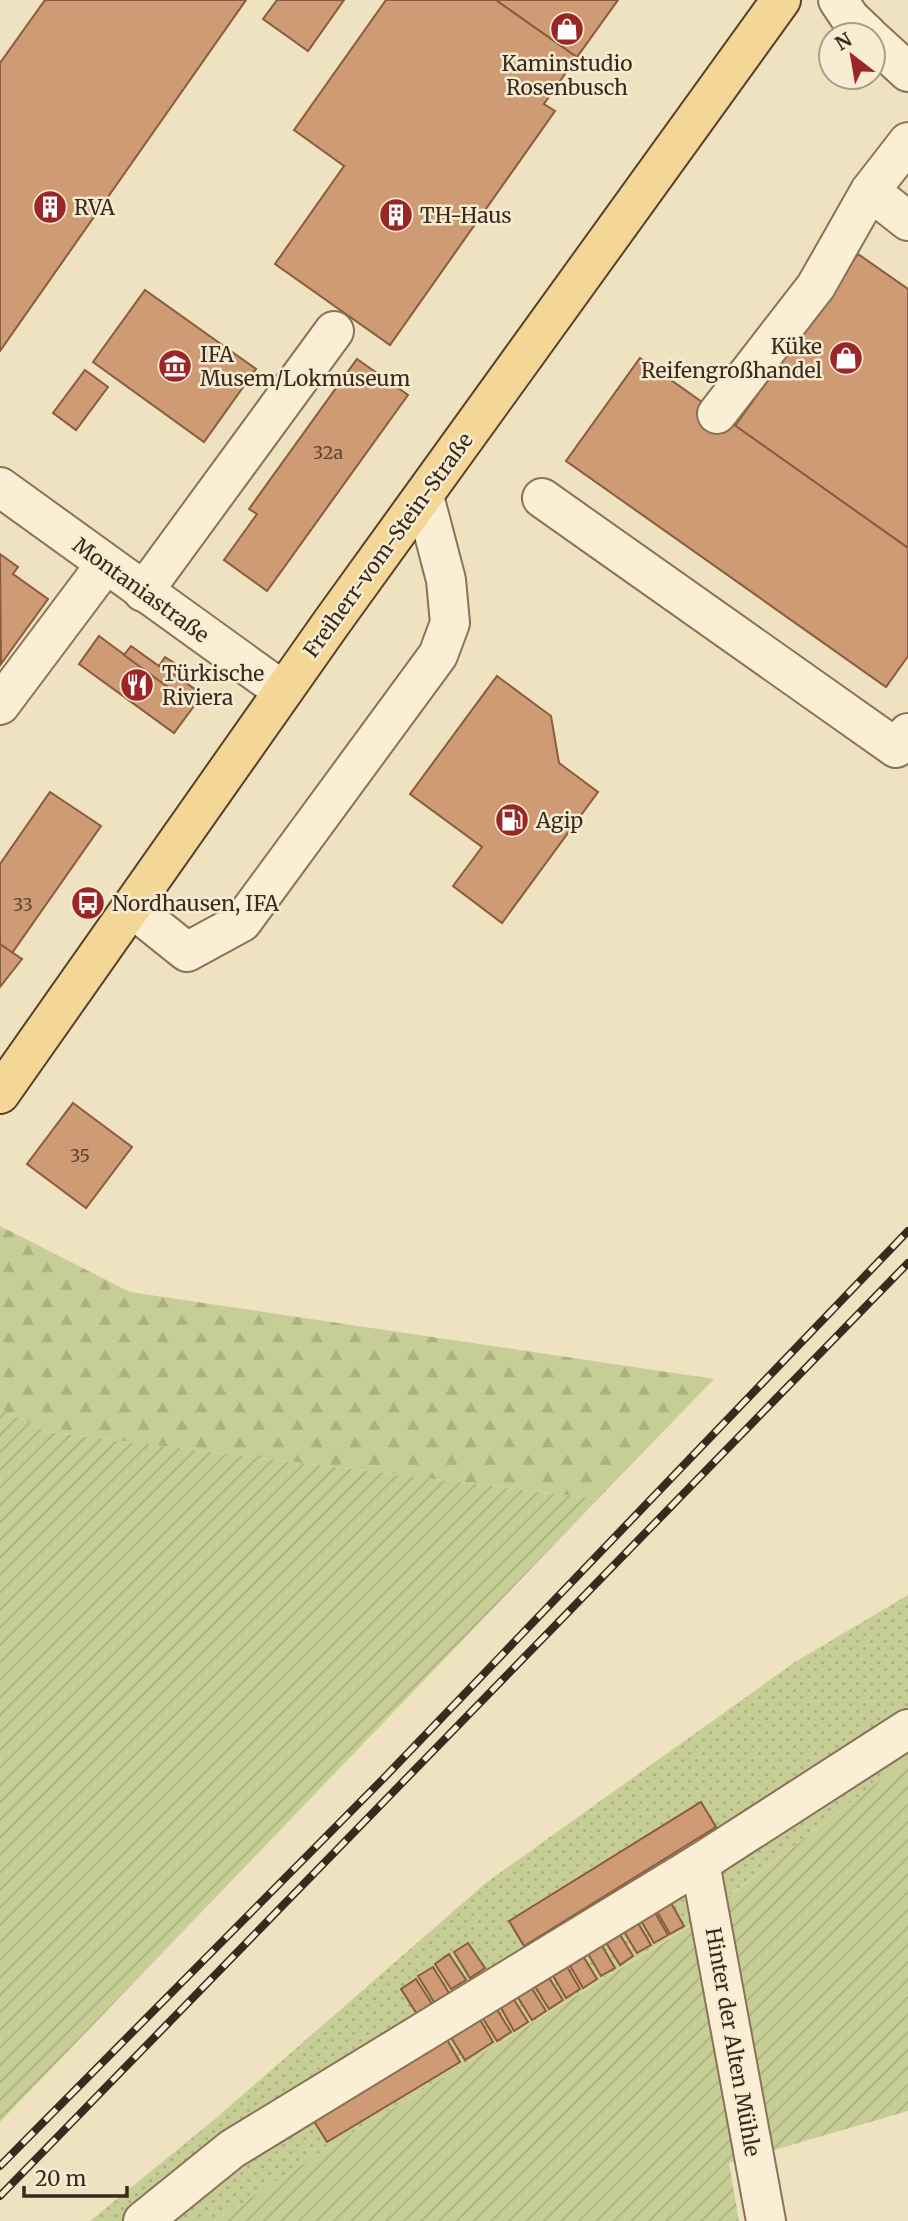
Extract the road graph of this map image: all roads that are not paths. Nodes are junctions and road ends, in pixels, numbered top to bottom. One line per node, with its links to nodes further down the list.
1 (781, 0): 12 (main road, Freiherr-vom-Stein-Straße)
2 (838, 0): 3 (street)
3 (853, 21)
4 (887, 53): 5 (street)
5 (908, 72)
6 (908, 142): 7 (street)
7 (870, 191): 8 (street); 10 (street)
8 (908, 221)
9 (334, 331): 15 (street)
10 (718, 414)
11 (0, 487): 14 (street, Montaniastraße)
12 (424, 496): 16 (main road, Freiherr-vom-Stein-Straße); 19 (street)
13 (542, 498): 18 (street)
14 (106, 565): 15 (street, Montaniastraße); 17 (street)
15 (143, 592): 16 (street, Montaniastraße)
16 (283, 691): 19 (main road, Freiherr-vom-Stein-Straße)
17 (0, 705)
18 (908, 733)
19 (132, 908): 20 (main road, Freiherr-vom-Stein-Straße)
20 (0, 1094)
21 (908, 1729): 22 (street)
22 (700, 1863): 23 (street); 24 (street, Hinter der Alten Mühle)
23 (143, 2221)
24 (766, 2221)

